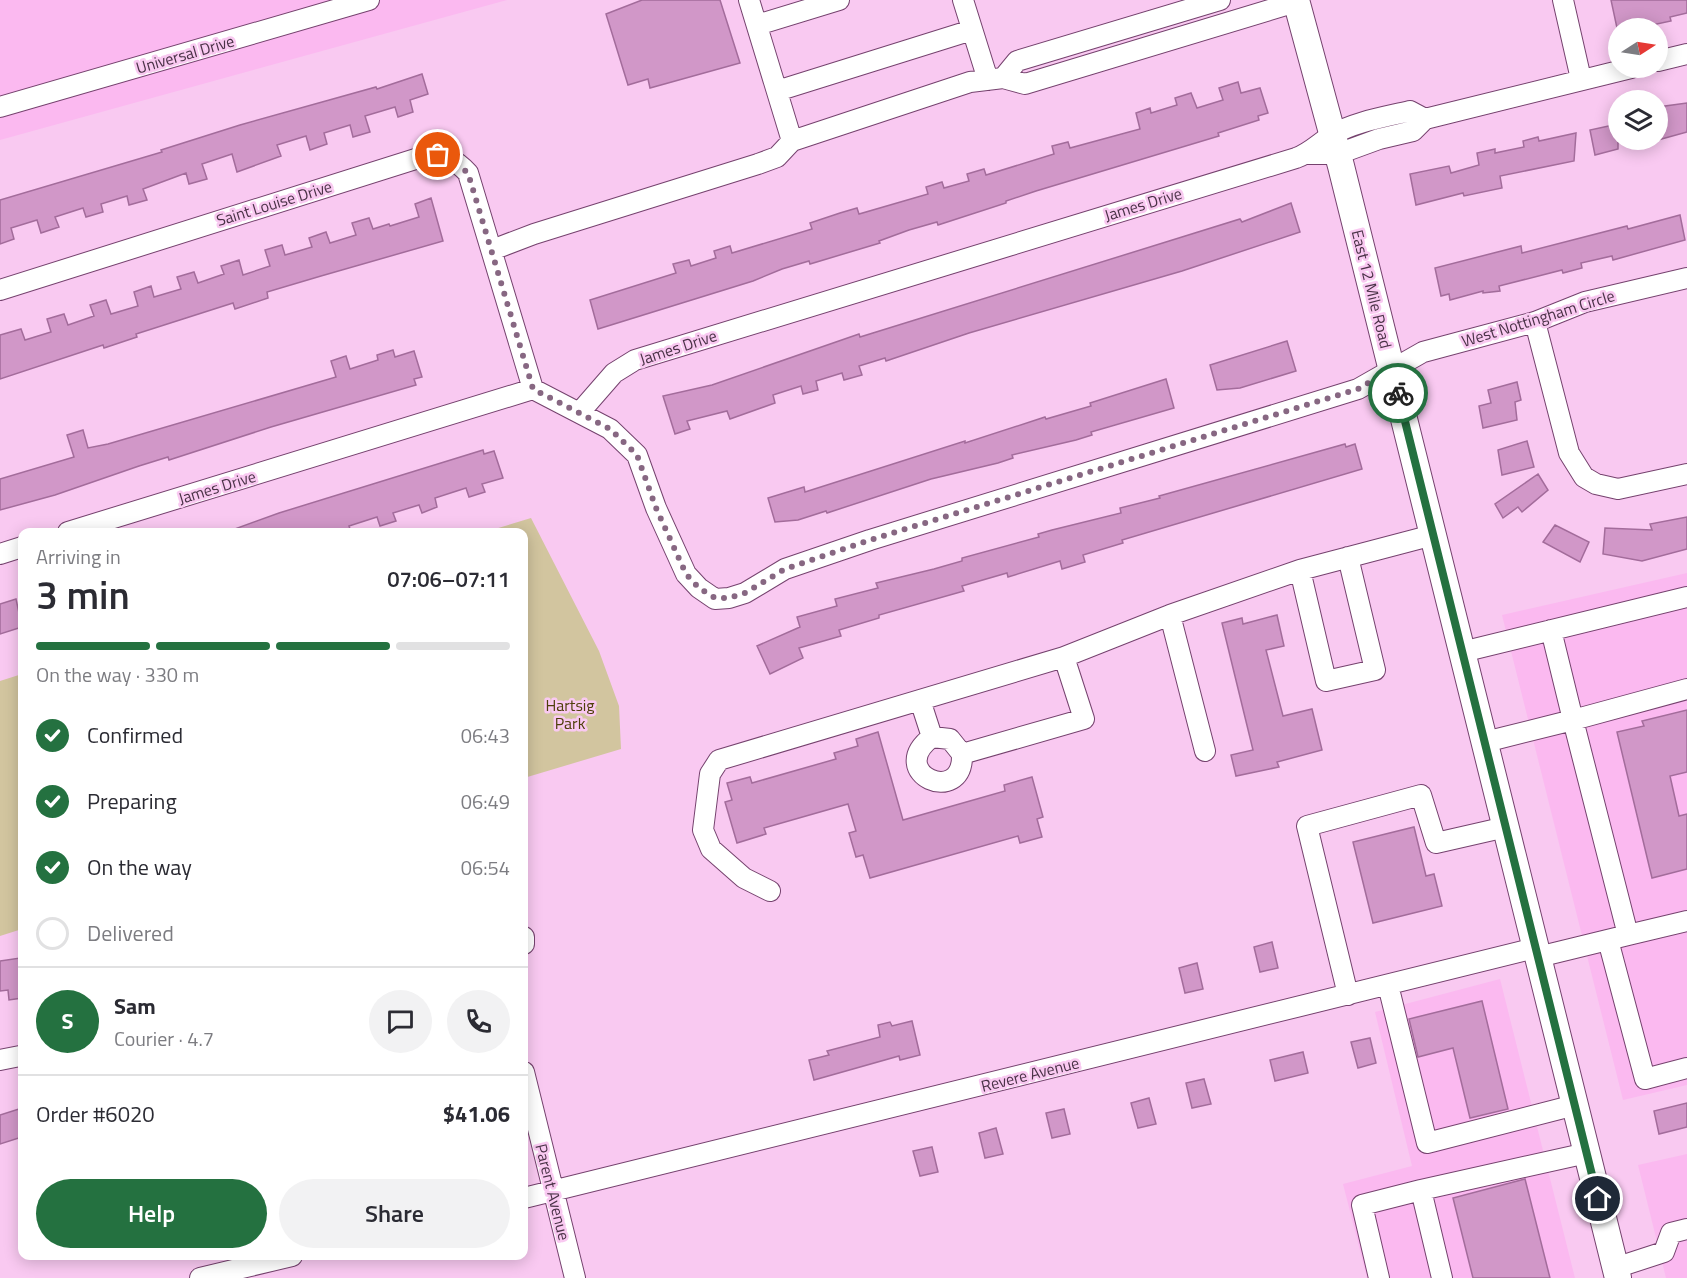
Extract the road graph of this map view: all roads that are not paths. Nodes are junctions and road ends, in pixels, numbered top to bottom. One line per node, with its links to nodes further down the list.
1 (368, 0): 18 (street, Universal Drive)
2 (749, 0): 9 (street)
3 (839, 0): 9 (street)
4 (963, 0): 10 (street)
5 (1220, 0): 8 (street)
6 (1563, 0): 16 (street)
7 (1296, 1): 11 (street); 20 (main road, East 12 Mile Road)
8 (1198, 4): 11 (street); 15 (street)
9 (757, 26): 17 (street)
10 (972, 30): 15 (street); 17 (street)
11 (1204, 30): 15 (street)
12 (1687, 54): 13 (street)
13 (1668, 59)
14 (1608, 73): 16 (street, James Drive)
15 (995, 79): 19 (street)
16 (1581, 79): 20 (street, James Drive)
17 (777, 91): 19 (street)
18 (0, 105)
19 (792, 141): 21 (street)
20 (1336, 144): 25 (main road, East 12 Mile Road); 27 (street, James Drive)
21 (492, 250): 23 (street, Saint Louise Drive); 26 (street, Saint Louise Drive)
22 (1687, 278): 24 (street, West Nottingham Circle)
23 (0, 290)
24 (1535, 322): 25 (street, West Nottingham Circle); 28 (street)
25 (1392, 369): 27 (street, West Nottingham Circle); 30 (main road, East 12 Mile Road)
26 (533, 389): 27 (street); 29 (street, James Drive)
27 (580, 412)
28 (1687, 474)
29 (81, 528)
30 (1433, 535): 33 (street); 38 (main road, East 12 Mile Road)
31 (18, 548): 32 (street)
32 (0, 554)
33 (1348, 557): 34 (street); 34 (street)
34 (1300, 570): 36 (street)
35 (1687, 597): 37 (street)
36 (1170, 615): 39 (street); 45 (street)
37 (1551, 630): 38 (street); 42 (street)
38 (1462, 652): 44 (main road, East 12 Mile Road)
39 (1064, 657): 41 (street); 46 (street)
40 (1687, 689): 42 (street)
41 (920, 700): 43 (street); 48 (street)
42 (1573, 720): 44 (street); 50 (street)
43 (932, 737): 46 (street); 46 (street)
44 (1485, 742): 47 (main road, East 12 Mile Road)
45 (1205, 751)
46 (962, 754)
47 (1506, 826): 52 (main road, East 12 Mile Road); 54 (street)
48 (770, 891)
49 (1687, 921): 50 (street, Revere Avenue)
50 (1628, 935): 51 (street, Revere Avenue)
51 (1608, 940): 52 (street, Revere Avenue); 57 (street)
52 (1537, 952): 53 (street, Revere Avenue); 59 (main road, East 12 Mile Road)
53 (1388, 985): 54 (street, Revere Avenue); 59 (street)
54 (1348, 995): 62 (street, Revere Avenue)
55 (18, 1056): 56 (street)
56 (0, 1060)
57 (1687, 1068)
58 (528, 1088): 62 (street, Parent Avenue)
59 (1575, 1105): 60 (main road, East 12 Mile Road)
60 (1587, 1153): 61 (street); 66 (main road, East 12 Mile Road)
61 (1421, 1190): 69 (street); 70 (street)
62 (553, 1191): 63 (street, Revere Avenue); 68 (street, Parent Avenue)
63 (528, 1197)
64 (1687, 1229): 66 (street)
65 (275, 1260): 67 (street)
66 (1616, 1273)
67 (200, 1278)
68 (575, 1278)
69 (1379, 1278)
70 (1442, 1278)

